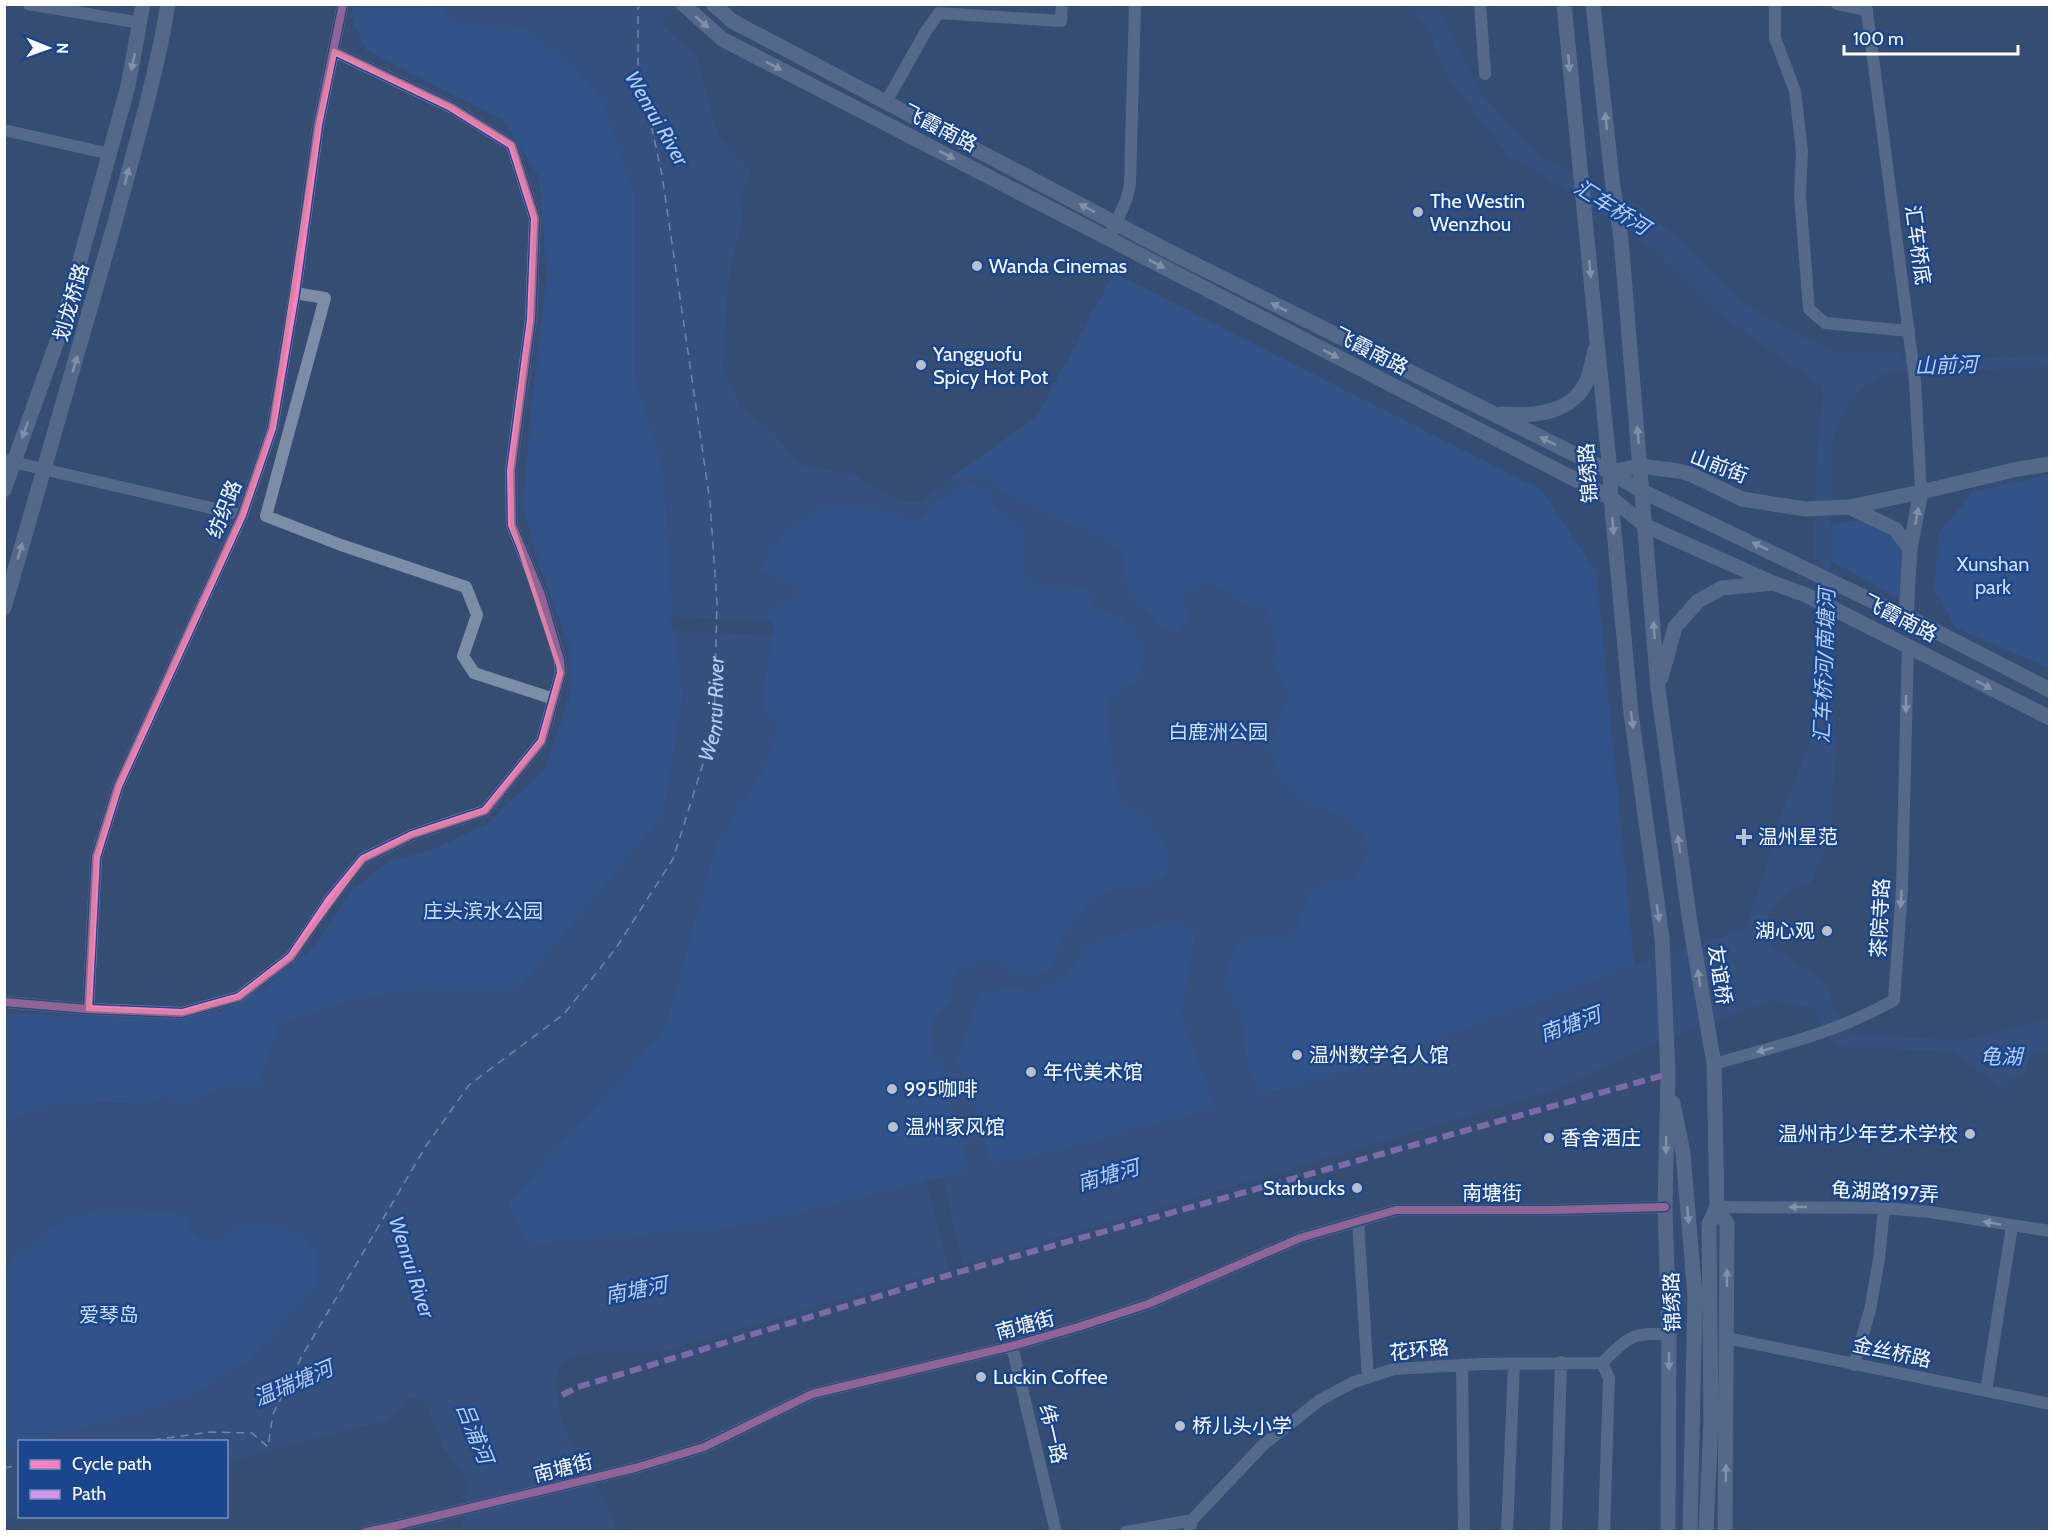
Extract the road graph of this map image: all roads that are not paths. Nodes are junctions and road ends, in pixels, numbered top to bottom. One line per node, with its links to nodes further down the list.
1 (28, 4): 15 (street)
2 (143, 4): 15 (main road, 划龙桥路)
3 (168, 4): 30 (main road, 划龙桥路, one-way to 3)
4 (343, 4): 16 (street, 纺织路)
5 (683, 4): 22 (main road, 飞霞南路, one-way to 22)
6 (713, 4): 18 (main road, 飞霞南路)
7 (1062, 4): 18 (street)
8 (1135, 4): 21 (street)
9 (1480, 4): 17 (street)
10 (1564, 4): 25 (main road, 锦绣路, one-way to 25)
11 (1593, 4): 29 (main road, one-way to 11)
12 (1775, 4): 24 (street)
13 (1837, 4): 14 (street)
14 (1867, 8): 24 (street, 汇车桥底)
15 (141, 24): 20 (main road, 划龙桥路, one-way to 20)
16 (334, 51): 23 (street, 纺织路); 46 (street)
17 (1485, 74)
18 (886, 102): 21 (main road, 飞霞南路, one-way to 18)
19 (4, 130): 20 (street)
20 (110, 154): 27 (main road, 划龙桥路, one-way to 27)
21 (1116, 223): 22 (street); 26 (main road, 飞霞南路, one-way to 21)
22 (1109, 239): 35 (main road, 飞霞南路, one-way to 35)
23 (295, 293): 37 (street, 纺织路); 46 (street)
24 (1910, 336): 34 (street, 汇车桥底)
25 (1598, 341): 26 (main road); 31 (main road, 锦绣路)
26 (1494, 414): 31 (main road, 飞霞南路, one-way to 26)
27 (9, 461): 30 (street); 32 (main road, 划龙桥路)
28 (2049, 464): 34 (main road, 山前街)
29 (1641, 466): 31 (main road, 山前街); 33 (main road); 36 (main road, 山前街)
30 (43, 469): 37 (street); 41 (main road, 划龙桥路, one-way to 30)
31 (1610, 472): 33 (main road, 飞霞南路); 35 (main road, 锦绣路)
32 (4, 490)
33 (1642, 490): 38 (main road); 42 (main road, 飞霞南路, one-way to 33)
34 (1921, 492): 36 (main road, 山前街); 39 (main road, one-way to 34)
35 (1611, 498): 38 (main road, 飞霞南路); 52 (main road, 锦绣路, one-way to 52)
36 (1847, 507): 39 (main road, 山前街)
37 (242, 515): 49 (street, 纺织路)
38 (1646, 526): 40 (main road, 飞霞南路); 44 (main road, one-way to 38)
39 (1910, 548): 42 (main road)
40 (1773, 583): 43 (main road, 飞霞南路); 44 (main road)
41 (4, 608)
42 (1906, 616): 45 (main road, 飞霞南路)
43 (1908, 645): 47 (main road, 飞霞南路, one-way to 47); 51 (street, 茶院寺路, one-way to 51)
44 (1658, 689): 50 (main road, 友谊桥, one-way to 44)
45 (2049, 690)
46 (554, 699): 49 (street)
47 (2049, 718)
48 (4, 1002): 49 (street)
49 (88, 1009)
50 (1709, 1034): 51 (main road, 锦绣路)
51 (1714, 1064): 54 (main road, 锦绣路)
52 (1668, 1074): 53 (main road, 锦绣路, one-way to 53); 80 (main road, 锦绣路, one-way to 80)
53 (1665, 1207): 56 (street, 南塘街); 59 (main road, 锦绣路)
54 (1717, 1208): 55 (street, 龟湖路197弄, one-way to 54); 60 (main road, 锦绣路, one-way to 54); 81 (main road, 锦绣路)
55 (1884, 1208): 57 (street, 龟湖路197弄, one-way to 55); 66 (street)
56 (1358, 1221): 61 (street, 南塘街); 67 (street)
57 (2013, 1226): 58 (street, 龟湖路197弄); 68 (street)
58 (2049, 1231)
59 (1669, 1335): 63 (street); 79 (main road, 锦绣路, one-way to 79)
60 (1727, 1338): 66 (street, 金丝桥路); 82 (main road, 锦绣路, one-way to 60)
61 (1012, 1346): 71 (street, 南塘街); 73 (street, 纬一路)
62 (1561, 1362): 63 (street, 花环路); 64 (street, 花环路); 77 (street)
63 (1602, 1363): 78 (street)
64 (1514, 1364): 65 (street, 花环路); 76 (street)
65 (1462, 1365): 67 (street, 花环路); 75 (street)
66 (1854, 1365): 68 (street, 金丝桥路)
67 (1368, 1378): 70 (street, 花环路)
68 (1986, 1391): 69 (street, 金丝桥路)
69 (2049, 1404)
70 (1191, 1526): 74 (street)
71 (402, 1528): 72 (street, 南塘街)
72 (366, 1532)
73 (1056, 1532)
74 (1126, 1532)
75 (1464, 1532)
76 (1508, 1532)
77 (1556, 1532)
78 (1604, 1532)
79 (1668, 1532)
80 (1690, 1532)
81 (1706, 1532)
82 (1725, 1532)

